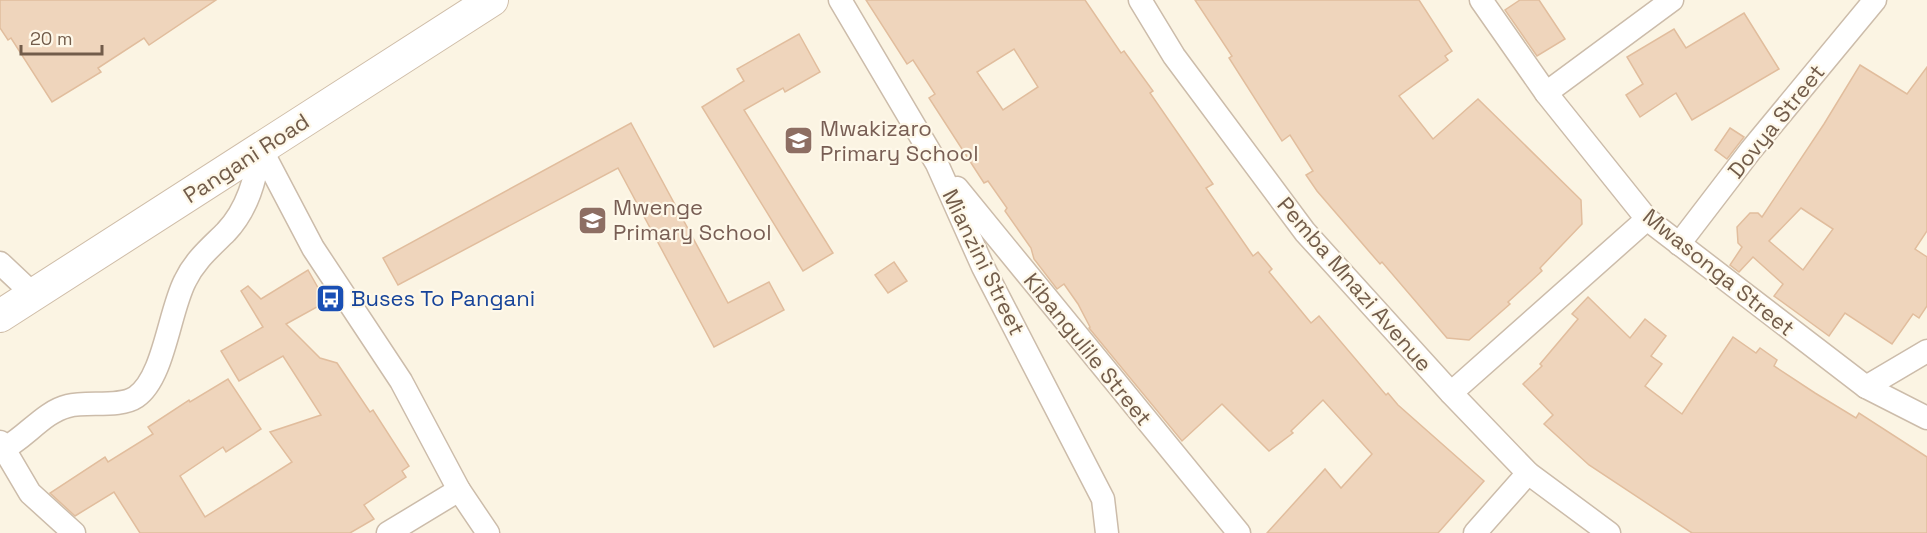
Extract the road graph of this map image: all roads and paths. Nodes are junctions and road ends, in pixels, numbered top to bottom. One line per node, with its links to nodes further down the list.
1 (492, 0): 8 (main road, Pangani Road)
2 (840, 0): 9 (street, Mianzini Street)
3 (1140, 0): 17 (street, Pemba Mnazi Avenue)
4 (1480, 0): 7 (street, Mwasonga Street)
5 (1672, 0): 7 (street)
6 (1875, 0): 11 (street, Dovya Street)
7 (1546, 93): 10 (street, Mwasonga Street)
8 (261, 149): 13 (main road, Pangani Road); 19 (street); 21 (street)
9 (937, 164): 25 (street, Mianzini Street); 26 (street, Kibangulile Street)
10 (1647, 219): 11 (street, Mwasonga Street); 17 (street)
11 (1679, 244): 16 (street, Mwasonga Street)
12 (0, 263): 13 (street)
13 (34, 295): 14 (main road, Pangani Road)
14 (0, 316)
15 (1927, 351): 16 (street)
16 (1866, 387): 18 (street, Mwasonga Street)
17 (1451, 393): 20 (street, Pemba Mnazi Avenue)
18 (1927, 418)
19 (1, 447): 22 (street)
20 (1528, 473): 27 (street); 28 (street, Pemba Mnazi Avenue)
21 (459, 490): 23 (street); 24 (street)
22 (74, 533)
23 (388, 533)
24 (488, 533)
25 (1107, 533)
26 (1239, 533)
27 (1475, 533)
28 (1609, 533)

